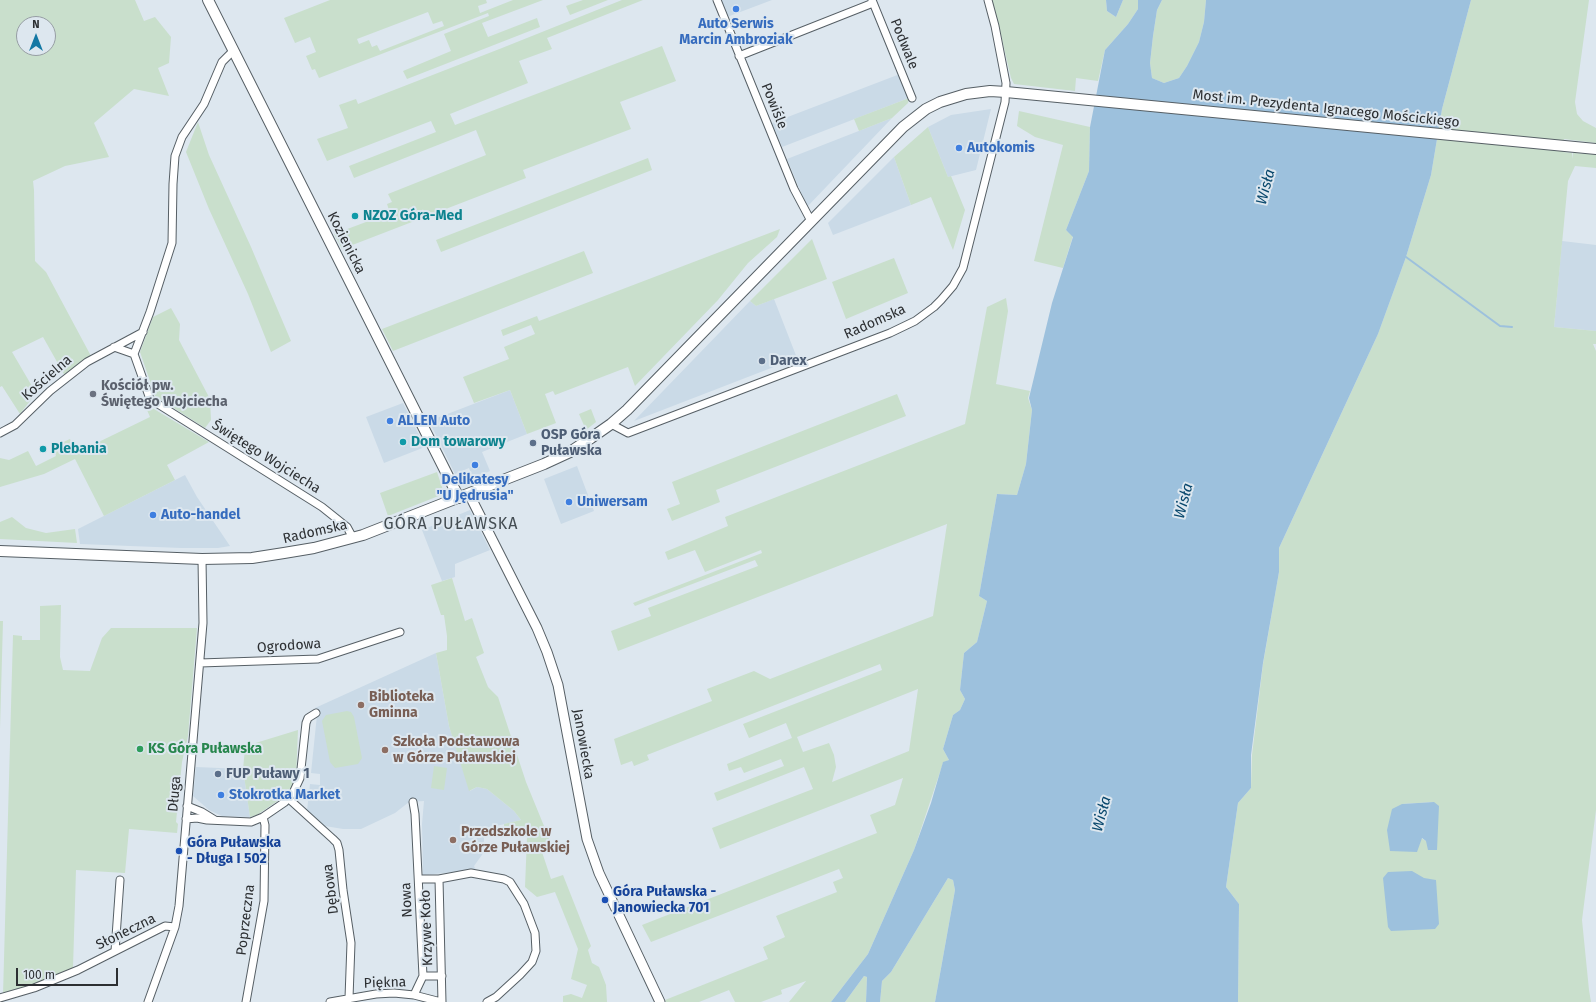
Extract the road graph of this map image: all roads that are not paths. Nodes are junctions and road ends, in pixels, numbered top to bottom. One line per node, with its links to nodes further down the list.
1 (208, 0): 5 (main road, Kozienicka)
2 (717, 0): 6 (street, Powiśle)
3 (988, 0): 7 (street)
4 (872, 2): 6 (street); 8 (street, Podwale)
5 (234, 51): 12 (street); 18 (main road, Kozienicka)
6 (739, 56): 11 (street, Powiśle)
7 (1006, 92): 9 (main road, Radomska); 11 (main road, Radomska); 15 (street, Radomska)
8 (912, 98)
9 (1076, 99): 10 (main road, Most im. Prezydenta Ignacego Mościckiego)
10 (1596, 149)
11 (811, 221): 15 (main road, Radomska)
12 (143, 332): 13 (street, Kościelna); 14 (street)
13 (114, 347): 14 (street); 16 (street, Kościelna)
14 (134, 354): 19 (street, Świętego Wojciecha)
15 (611, 424): 17 (main road, Radomska)
16 (0, 433)
17 (469, 494): 18 (main road, Radomska); 46 (street, Janowiecka)
18 (459, 498): 19 (main road, Radomska)
19 (353, 538): 21 (main road, Radomska)
20 (0, 551): 21 (main road, Radomska)
21 (202, 559): 23 (street, Długa)
22 (400, 632): 23 (street, Ogrodowa)
23 (200, 663): 27 (street, Długa)
24 (316, 713): 25 (street)
25 (289, 799): 28 (street); 40 (street, Dębowa)
26 (413, 802): 31 (street, Nowa)
27 (187, 806): 29 (street, Długa); 30 (street)
28 (263, 817): 30 (street); 42 (street, Poprzeczna)
29 (186, 819): 30 (street); 34 (street, Długa)
30 (215, 820)
31 (419, 879): 32 (street, Krzywe Koło); 36 (street, Nowa)
32 (439, 879): 37 (street, Krzywe Koło); 45 (street, Krzywe Koło)
33 (120, 880): 35 (street)
34 (175, 927): 35 (street, Słoneczna); 41 (street, Długa)
35 (115, 951): 39 (street, Słoneczna)
36 (423, 976): 37 (street, Krzywe Koło); 38 (street, Nowa)
37 (442, 976): 44 (street, Krzywe Koło)
38 (414, 995): 40 (street, Piękna); 44 (street, Piękna)
39 (0, 998)
40 (349, 998): 43 (street, Piękna)
41 (148, 1002)
42 (246, 1002)
43 (330, 1002)
44 (442, 1002)
45 (487, 1002)
46 (660, 1002)

